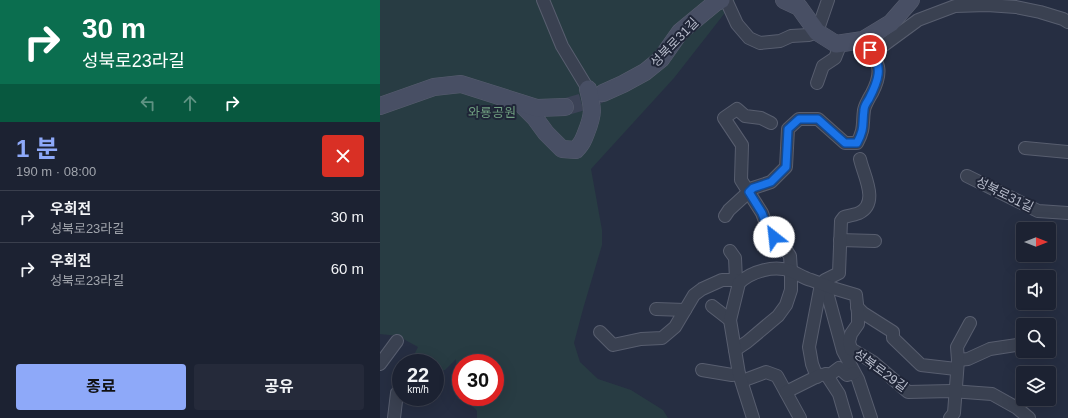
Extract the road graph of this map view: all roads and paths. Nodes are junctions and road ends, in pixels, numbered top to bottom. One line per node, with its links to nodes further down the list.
1 (543, 0): 13 (street)
2 (721, 0): 13 (street, 성북로31길)
3 (726, 0): 8 (street)
4 (784, 0): 8 (street)
5 (828, 0): 8 (street)
6 (911, 0): 9 (street)
7 (1068, 22): 11 (street)
8 (817, 32): 10 (street)
9 (863, 40): 10 (street); 11 (street)
10 (841, 43): 12 (street)
11 (873, 53): 22 (street)
12 (817, 83)
13 (596, 91): 14 (street)
14 (519, 102): 15 (street); 16 (street)
15 (380, 106)
16 (565, 107)
17 (771, 123): 22 (street)
18 (1025, 148): 19 (street)
19 (1068, 152)
20 (860, 159): 25 (street)
21 (967, 176): 23 (street, 성북로31길)
22 (749, 192): 24 (street); 28 (street)
23 (1068, 213)
24 (725, 216)
25 (840, 240): 26 (street); 30 (street)
26 (875, 241)
27 (730, 251): 29 (street)
28 (791, 271): 29 (street); 30 (street); 40 (street)
29 (737, 282): 34 (street); 35 (street)
30 (821, 284): 32 (street, 성북로29길); 44 (street); 45 (street)
31 (712, 306): 35 (street)
32 (857, 307): 42 (street, 성북로29길); 48 (street, 성북로29길)
33 (656, 310): 34 (street)
34 (685, 310): 37 (street)
35 (730, 320): 40 (street)
36 (970, 323): 42 (street)
37 (600, 332)
38 (397, 341): 41 (street)
39 (1016, 345): 42 (street, 성북로29길)
40 (735, 350): 46 (street)
41 (380, 364)
42 (957, 364): 48 (street)
43 (702, 370): 46 (street)
44 (854, 373): 45 (street); 54 (street)
45 (821, 375): 47 (street); 53 (street)
46 (741, 378): 47 (street); 51 (street)
47 (786, 392): 52 (street)
48 (954, 392): 55 (street); 56 (street, 성북로29길)
49 (395, 406): 50 (street)
50 (394, 418)
51 (753, 418)
52 (800, 418)
53 (846, 418)
54 (871, 418)
55 (950, 418)
56 (1029, 418)

